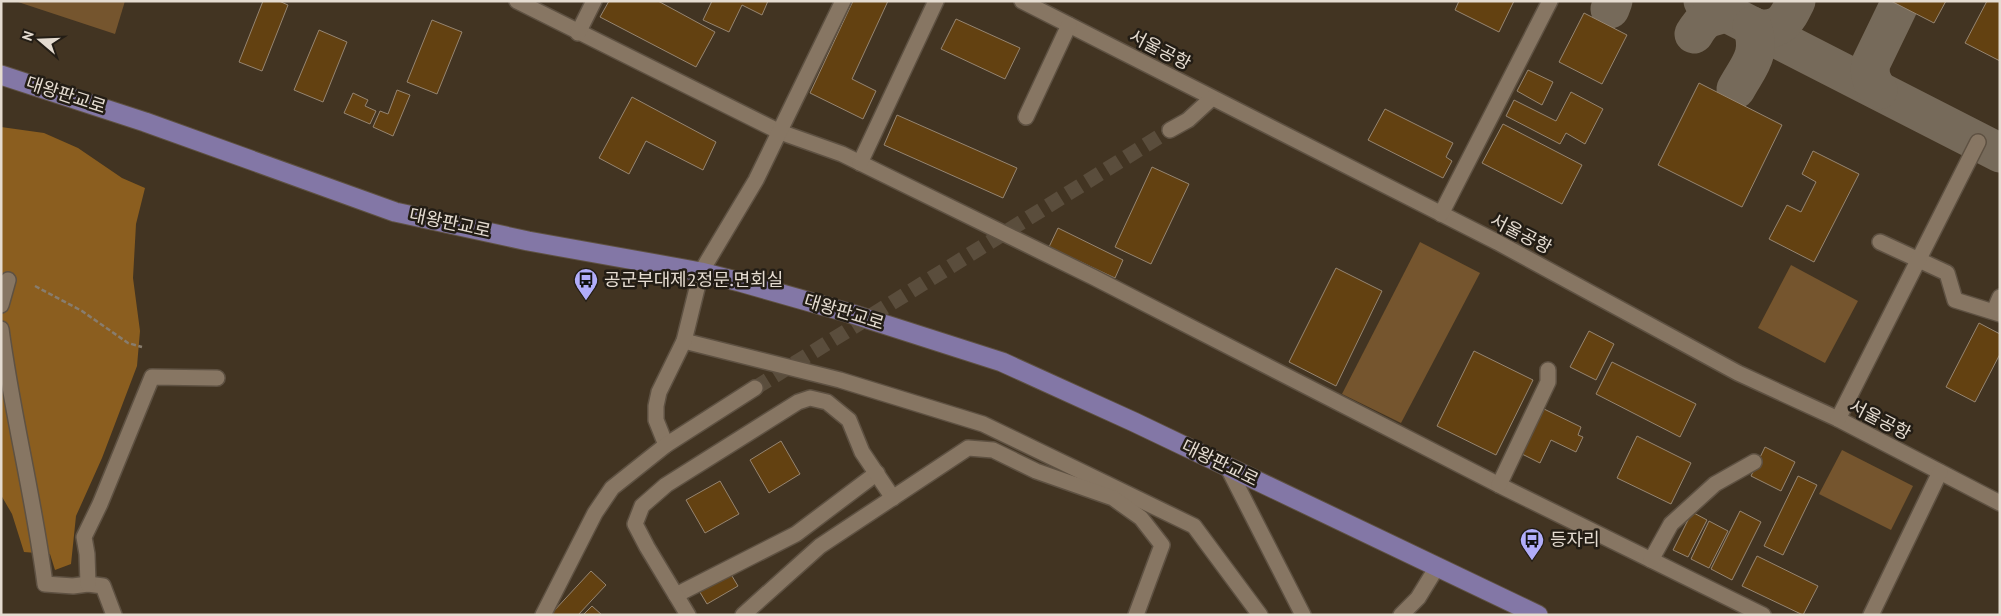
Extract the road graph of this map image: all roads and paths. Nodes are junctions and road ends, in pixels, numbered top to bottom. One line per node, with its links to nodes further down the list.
1 (517, 1): 8 (street)
2 (594, 1): 8 (street)
3 (843, 1): 13 (street)
4 (936, 1): 15 (street)
5 (1022, 1): 7 (street, 서울공항)
6 (1550, 1): 16 (street)
7 (1069, 25): 10 (street, 서울공항); 11 (street)
8 (578, 33): 13 (street)
9 (1, 75): 19 (main road, 대왕판교로)
10 (1212, 98): 12 (street); 16 (street, 서울공항)
11 (1026, 117)
12 (1170, 130)
13 (780, 132): 15 (street); 19 (street)
14 (1978, 142): 18 (street)
15 (860, 163): 36 (street)
16 (1441, 214): 30 (street, 서울공항)
17 (1880, 242): 18 (street)
18 (1918, 260): 23 (street); 30 (street)
19 (701, 272): 25 (street); 33 (main road, 대왕판교로)
20 (8, 280): 22 (street)
21 (35, 286): 26 (path)
22 (1, 305)
23 (1998, 307)
24 (1, 328): 41 (street)
25 (684, 341): 31 (street); 48 (street)
26 (142, 347)
27 (1548, 370): 36 (street)
28 (217, 378): 41 (street)
29 (756, 388): 31 (street)
30 (1838, 419): 34 (street, 서울공항)
31 (666, 445): 44 (street)
32 (1754, 462): 39 (street)
33 (1227, 466): 40 (main road, 대왕판교로); 49 (street)
34 (1940, 472): 38 (street, 서울공항); 53 (street)
35 (877, 473): 37 (street); 42 (street); 42 (street)
36 (1499, 484): 39 (street)
37 (893, 498): 46 (street); 47 (street)
38 (2000, 503)
39 (1651, 560): 52 (street)
40 (1437, 567): 50 (street); 51 (main road, 대왕판교로)
41 (88, 584): 43 (street)
42 (676, 595): 45 (street)
43 (114, 615)
44 (542, 615)
45 (688, 615)
46 (743, 615)
47 (1136, 615)
48 (1260, 615)
49 (1303, 615)
50 (1401, 615)
51 (1538, 615)
52 (1763, 615)
53 (1871, 615)

